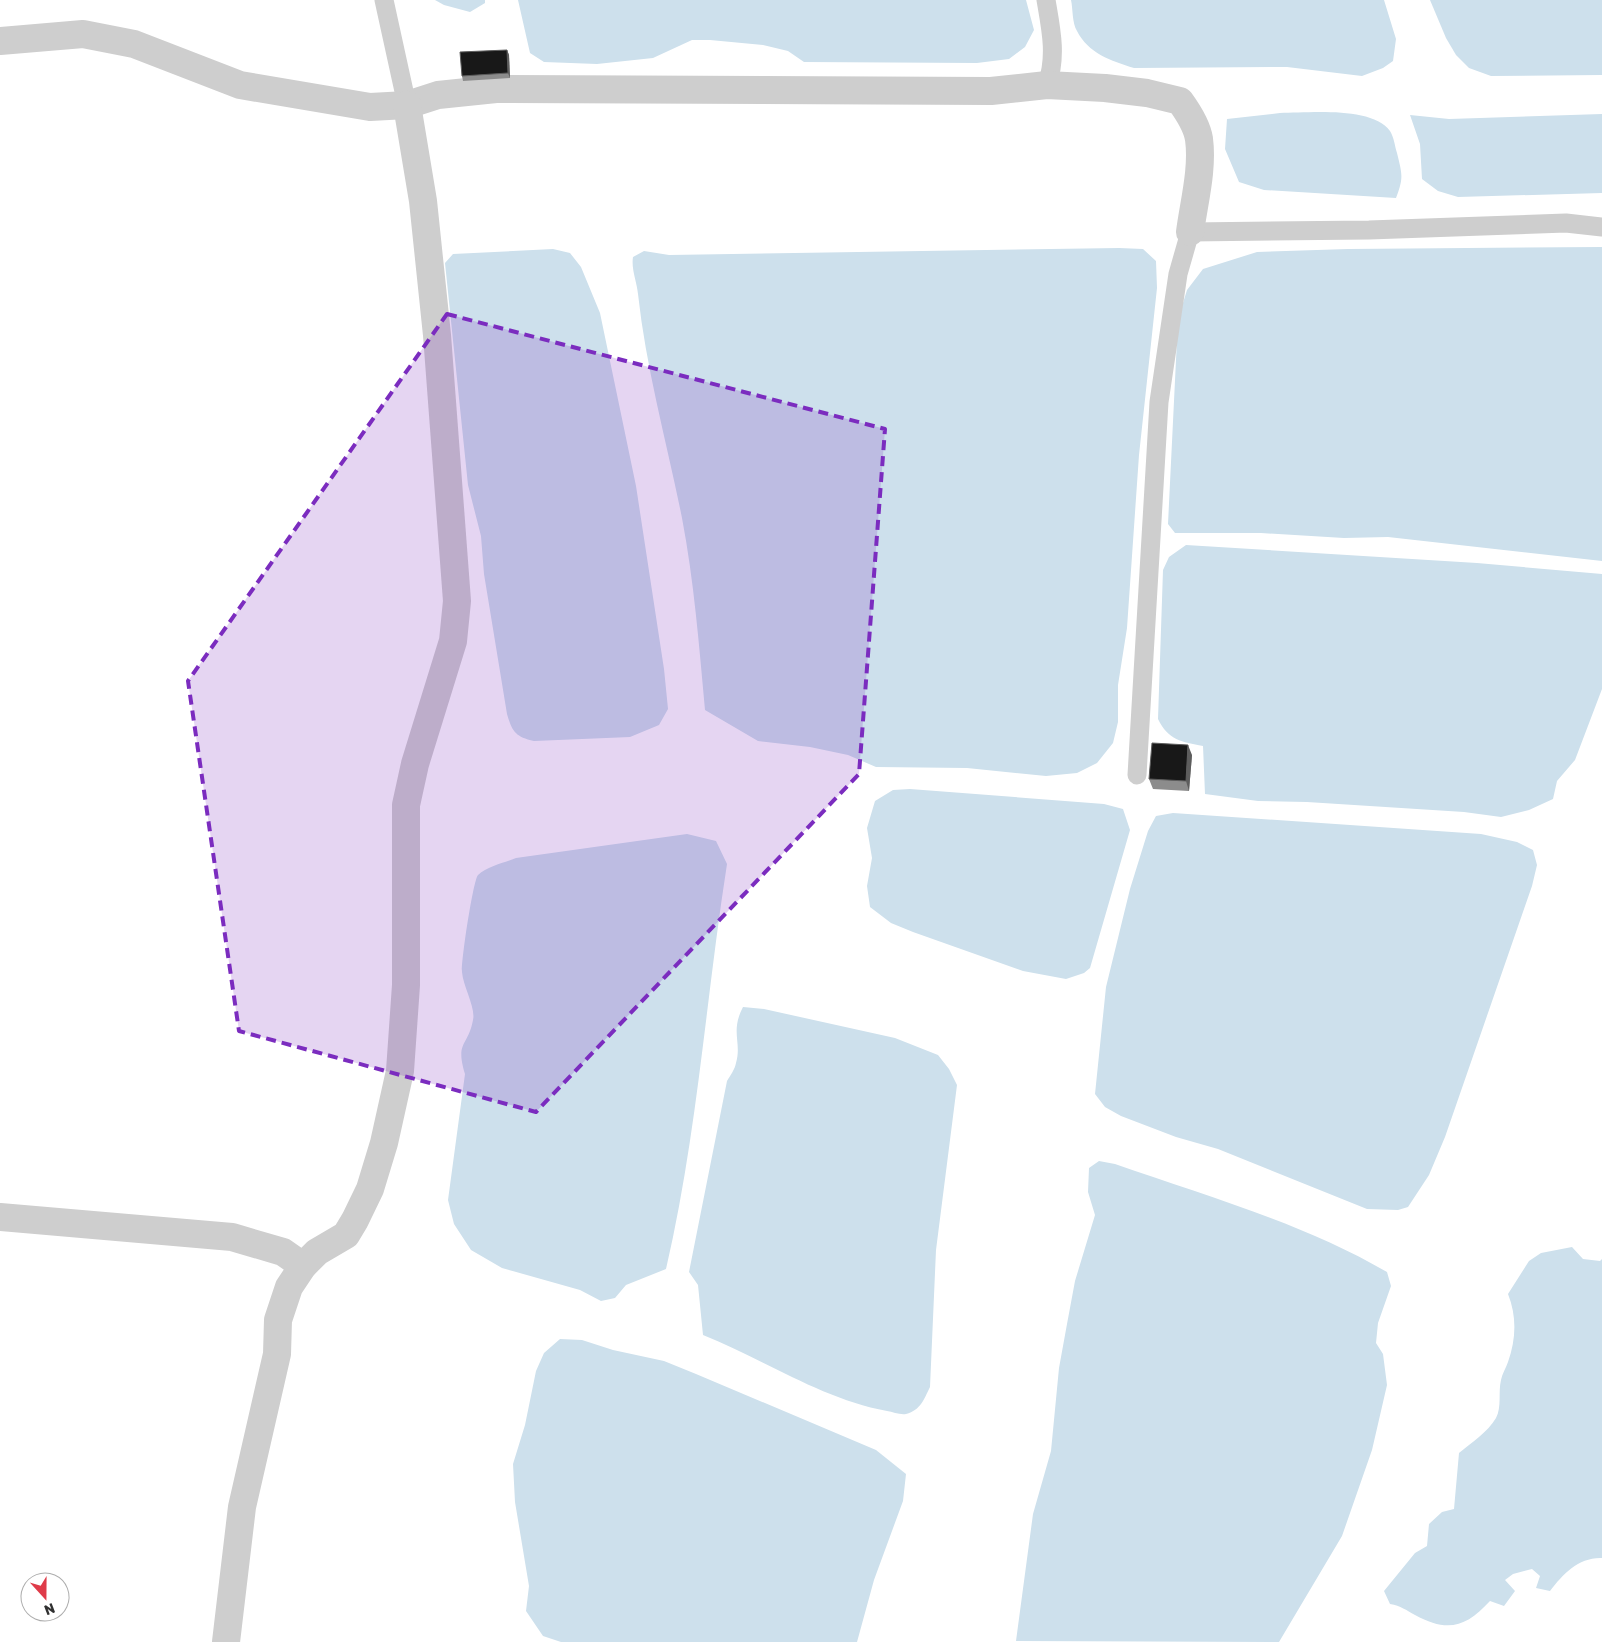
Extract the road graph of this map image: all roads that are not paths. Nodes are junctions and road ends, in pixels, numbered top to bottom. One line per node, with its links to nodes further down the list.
1 (384, 0): 5 (lane)
2 (1046, 0): 4 (lane)
3 (0, 41): 5 (street)
4 (1046, 85): 5 (street); 7 (street)
5 (407, 105): 10 (street)
6 (1602, 227): 7 (lane)
7 (1190, 232): 8 (lane)
8 (1137, 775)
9 (0, 1217): 10 (street)
10 (303, 1266): 11 (street)
11 (226, 1642)

